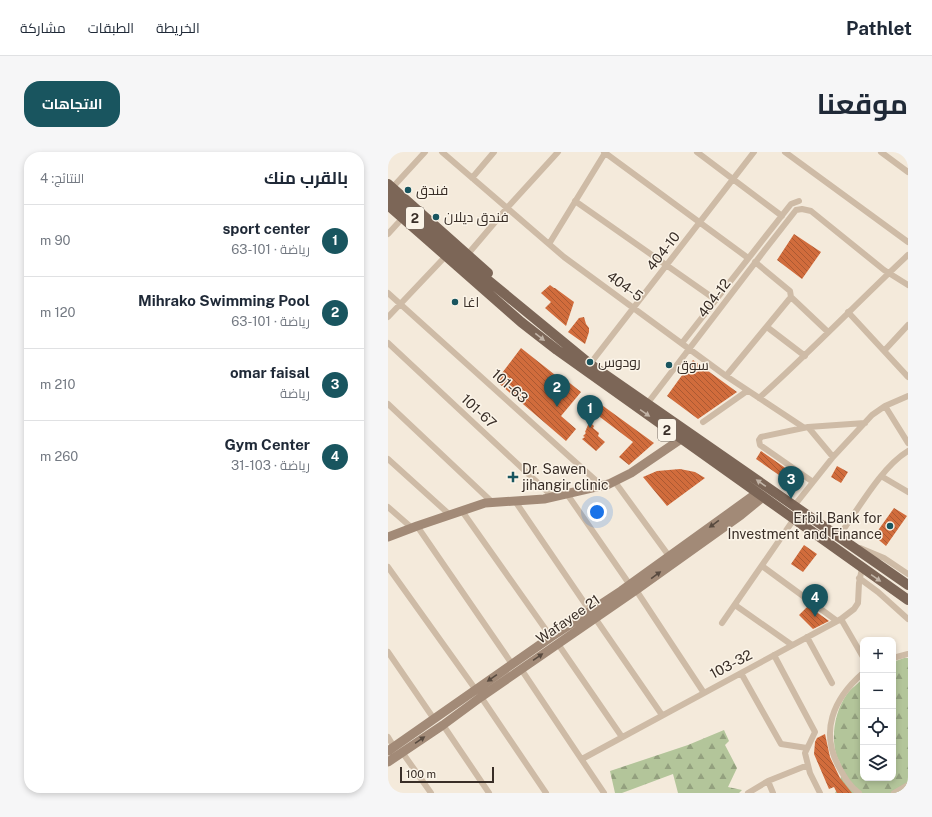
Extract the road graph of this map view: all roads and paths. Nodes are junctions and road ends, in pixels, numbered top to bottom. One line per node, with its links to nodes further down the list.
1 (425, 152): 13 (street)
2 (442, 152): 11 (street, 404-5)
3 (494, 152): 11 (street)
4 (558, 152): 17 (street)
5 (604, 152): 14 (street); 20 (street)
6 (697, 152): 12 (street)
7 (754, 152): 12 (street, 404-10)
8 (785, 152): 23 (street)
9 (881, 152): 10 (street)
10 (908, 172)
11 (472, 178): 17 (street, 404-5)
12 (733, 179): 19 (street); 20 (street, 404-10)
13 (389, 189): 25 (main road); 38 (main road, 2)
14 (575, 201): 24 (street); 30 (street)
15 (799, 201): 19 (street)
16 (388, 205): 41 (main road, 2)
17 (507, 208): 24 (street, 404-5); 25 (street)
18 (388, 214): 21 (main road)
19 (782, 216): 27 (street)
20 (700, 222): 27 (street); 30 (street, 404-10)
21 (398, 223): 22 (street); 28 (main road)
22 (388, 234)
23 (908, 242)
24 (549, 244): 37 (street, 404-5)
25 (468, 254): 38 (main road)
26 (908, 255): 31 (street)
27 (748, 258): 35 (street)
28 (442, 260): 36 (street); 41 (main road)
29 (755, 262): 31 (street, 404-12); 34 (street); 47 (street, 404-12)
30 (668, 265): 35 (street); 37 (street, 404-10)
31 (888, 273): 32 (street); 39 (street)
32 (908, 284)
33 (388, 293): 36 (street, 101-63)
34 (791, 297): 42 (street); 44 (street)
35 (716, 300): 46 (street)
36 (400, 304): 40 (street); 70 (street, 101-63)
37 (634, 307): 46 (street, 404-5); 50 (street, 404-10)
38 (524, 310): 50 (main road, 2)
39 (848, 312): 44 (street); 48 (street)
40 (388, 317)
41 (521, 322): 62 (main road, 2, one-way to 62)
42 (767, 327): 49 (street); 51 (street)
43 (907, 328): 48 (street)
44 (828, 332): 49 (street)
45 (388, 343): 74 (street, 101-67)
46 (682, 343): 47 (street, 404-5)
47 (690, 349): 51 (street, 404-5); 57 (street, 404-12)
48 (884, 351): 52 (street)
49 (805, 356): 55 (street)
50 (590, 364): 57 (main road, 2)
51 (726, 376): 53 (street, 404-5)
52 (908, 377)
53 (747, 391): 55 (street, 404-5); 59 (street)
54 (908, 396): 58 (street)
55 (759, 398): 61 (street, 404-5)
56 (388, 404): 75 (street)
57 (647, 404): 77 (main road, 2, one-way to 57)
58 (885, 406): 60 (street); 63 (street)
59 (703, 422)
60 (865, 423): 61 (street); 65 (street)
61 (805, 427): 65 (street, 404-5); 69 (street)
62 (681, 440): 68 (street); 73 (main road, 2)
63 (908, 443)
64 (908, 451): 67 (street)
65 (833, 457): 69 (street)
66 (388, 459): 80 (street)
67 (881, 476): 71 (street); 83 (street)
68 (615, 482): 70 (street); 86 (street)
69 (814, 482): 77 (street)
70 (602, 486): 72 (street)
71 (908, 492)
72 (567, 494): 74 (street); 95 (street)
73 (760, 495): 81 (main road, 2); 86 (street, Wafayee 21, one-way to 86); 95 (street, Wafayee 21, one-way to 73)
74 (553, 497): 76 (street)
75 (492, 502): 76 (street); 79 (street)
76 (515, 502): 98 (street)
77 (794, 506): 83 (main road, 2)
78 (388, 507): 82 (street)
79 (462, 511): 80 (street); 102 (street)
80 (450, 515): 82 (street)
81 (794, 519): 87 (main road, 2); 90 (street)
82 (414, 527): 84 (street); 111 (street)
83 (839, 536): 85 (main road, 2)
84 (388, 537)
85 (854, 547): 87 (main road); 88 (main road, 2); 92 (street)
86 (669, 556): 95 (street, Wafayee 21)
87 (845, 556): 91 (main road, 2)
88 (868, 557): 91 (main road); 94 (main road, 2)
89 (388, 566): 117 (street)
90 (762, 566): 97 (street); 100 (street)
91 (862, 568): 93 (street, 103-32); 96 (main road, 2, one-way to 96)
92 (908, 574)
93 (859, 578): 99 (street); 100 (street, 103-32)
94 (908, 585)
95 (633, 587): 98 (street, Wafayee 21); 116 (street)
96 (908, 600)
97 (735, 605): 101 (street); 105 (street)
98 (593, 615): 102 (street, Wafayee 21); 104 (street, Wafayee 21); 118 (street)
99 (908, 619)
100 (839, 620): 103 (street, 103-32); 107 (street)
101 (722, 623)
102 (550, 637): 111 (street, Wafayee 21)
103 (807, 637): 105 (street, 103-32); 115 (street)
104 (558, 644): 112 (street, Wafayee 21, one-way to 104); 122 (street)
105 (792, 645): 109 (street, 103-32)
106 (388, 652): 119 (street)
107 (860, 652)
108 (908, 654): 110 (street)
109 (774, 655): 113 (street, 103-32); 123 (street)
110 (896, 657)
111 (512, 664): 117 (street, Wafayee 21, one-way to 117)
112 (521, 670): 117 (street, Wafayee 21); 126 (street)
113 (740, 673): 116 (street, 103-32); 123 (street)
114 (860, 676): 138 (street)
115 (832, 683)
116 (704, 692): 118 (street, 103-32)
117 (479, 693): 119 (street, Wafayee 21); 120 (street, Wafayee 21); 133 (street)
118 (662, 715): 122 (street, 103-32)
119 (434, 719): 124 (street, Wafayee 21)
120 (443, 725): 125 (street, Wafayee 21, one-way to 120); 132 (street)
121 (388, 737): 124 (street)
122 (622, 737): 126 (street, 103-32)
123 (808, 748): 128 (street)
124 (391, 749)
125 (402, 752): 127 (street, Wafayee 21); 131 (street)
126 (582, 759): 134 (street)
127 (388, 762)
128 (808, 765): 129 (street); 137 (street)
129 (768, 781): 135 (street); 136 (street)
130 (908, 785): 139 (street)
131 (431, 793)
132 (489, 793)
133 (546, 793)
134 (604, 793)
135 (748, 793)
136 (773, 793)
137 (820, 793)
138 (859, 793)
139 (894, 793)

